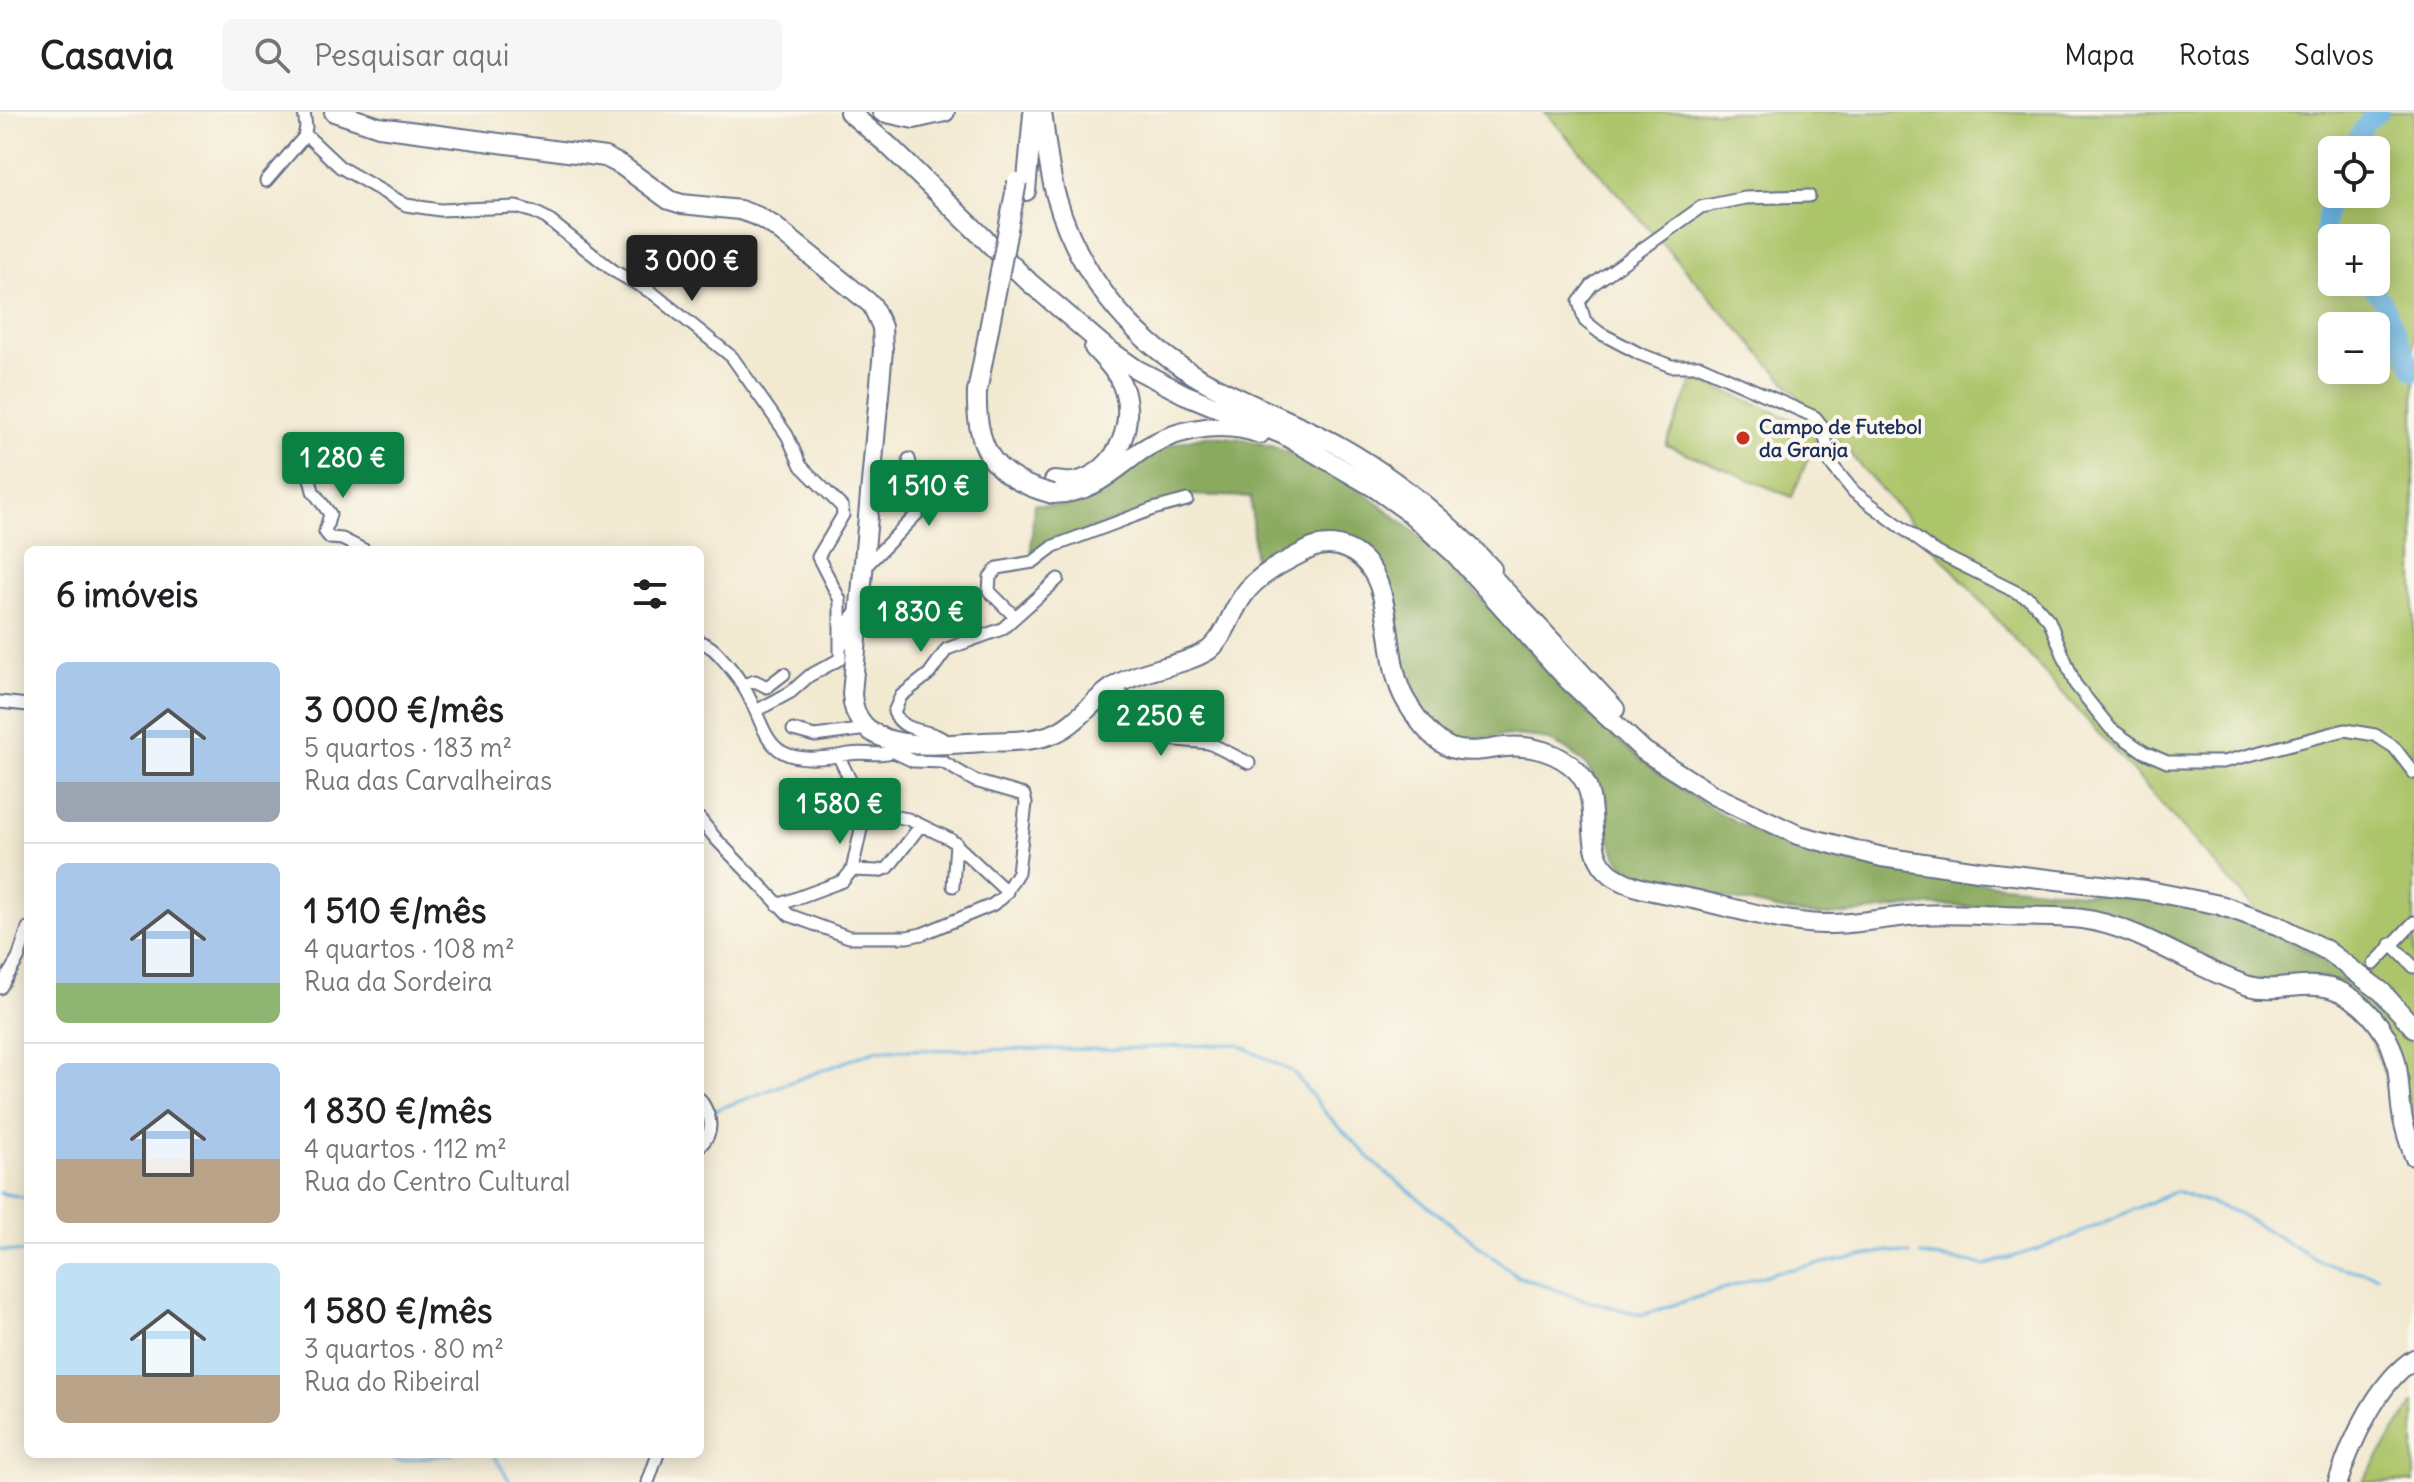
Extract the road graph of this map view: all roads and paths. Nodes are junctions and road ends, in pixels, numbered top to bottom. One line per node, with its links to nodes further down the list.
1 (304, 112): 10 (street)
2 (334, 112): 21 (main road)
3 (849, 112): 13 (main road)
4 (857, 112): 29 (main road)
5 (882, 112): 6 (main road)
6 (945, 112)
7 (1024, 112): 12 (main road)
8 (1033, 112): 12 (main road)
9 (1042, 112): 29 (main road)
10 (305, 134): 11 (street); 26 (street)
11 (266, 181)
12 (1022, 186): 18 (main road, bridge)
13 (936, 191): 17 (main road); 18 (main road)
14 (1809, 196): 40 (street)
15 (330, 449): 20 (street)
16 (909, 459): 21 (street)
17 (1330, 460): 18 (main road); 56 (main road)
18 (1054, 488)
19 (1187, 500): 24 (street)
20 (356, 546)
21 (863, 569): 23 (main road)
22 (1058, 579): 24 (street)
23 (859, 608): 26 (street); 34 (main road)
24 (1015, 617): 36 (street)
25 (704, 644): 28 (street)
26 (840, 659): 33 (street)
27 (784, 674): 28 (street)
28 (743, 685): 33 (street)
29 (1596, 689): 55 (main road)
30 (1102, 696): 36 (main road); 39 (street); 59 (main road)
31 (0, 702): 32 (street)
32 (24, 705)
33 (756, 711): 38 (street)
34 (867, 729): 35 (street); 37 (main road)
35 (793, 730)
36 (949, 744): 37 (main road)
37 (898, 747): 38 (street); 47 (street)
38 (839, 757): 41 (street)
39 (1249, 763)
40 (2414, 773)
41 (865, 811): 43 (street); 45 (street)
42 (704, 823): 48 (street)
43 (921, 825): 44 (street); 45 (street)
44 (956, 843): 46 (street); 47 (street)
45 (852, 870): 48 (street)
46 (953, 886)
47 (1007, 892): 48 (street)
48 (778, 905)
49 (2414, 922): 51 (street)
50 (24, 940): 54 (street)
51 (2391, 944): 52 (street); 53 (street)
52 (2374, 964)
53 (2414, 967)
54 (0, 988)
55 (2414, 1015)
56 (2414, 1028)
57 (704, 1106): 58 (street)
58 (704, 1142)
59 (2414, 1156)
60 (2414, 1359): 63 (main road)
61 (657, 1458): 62 (street)
62 (648, 1482)
63 (2338, 1482)

